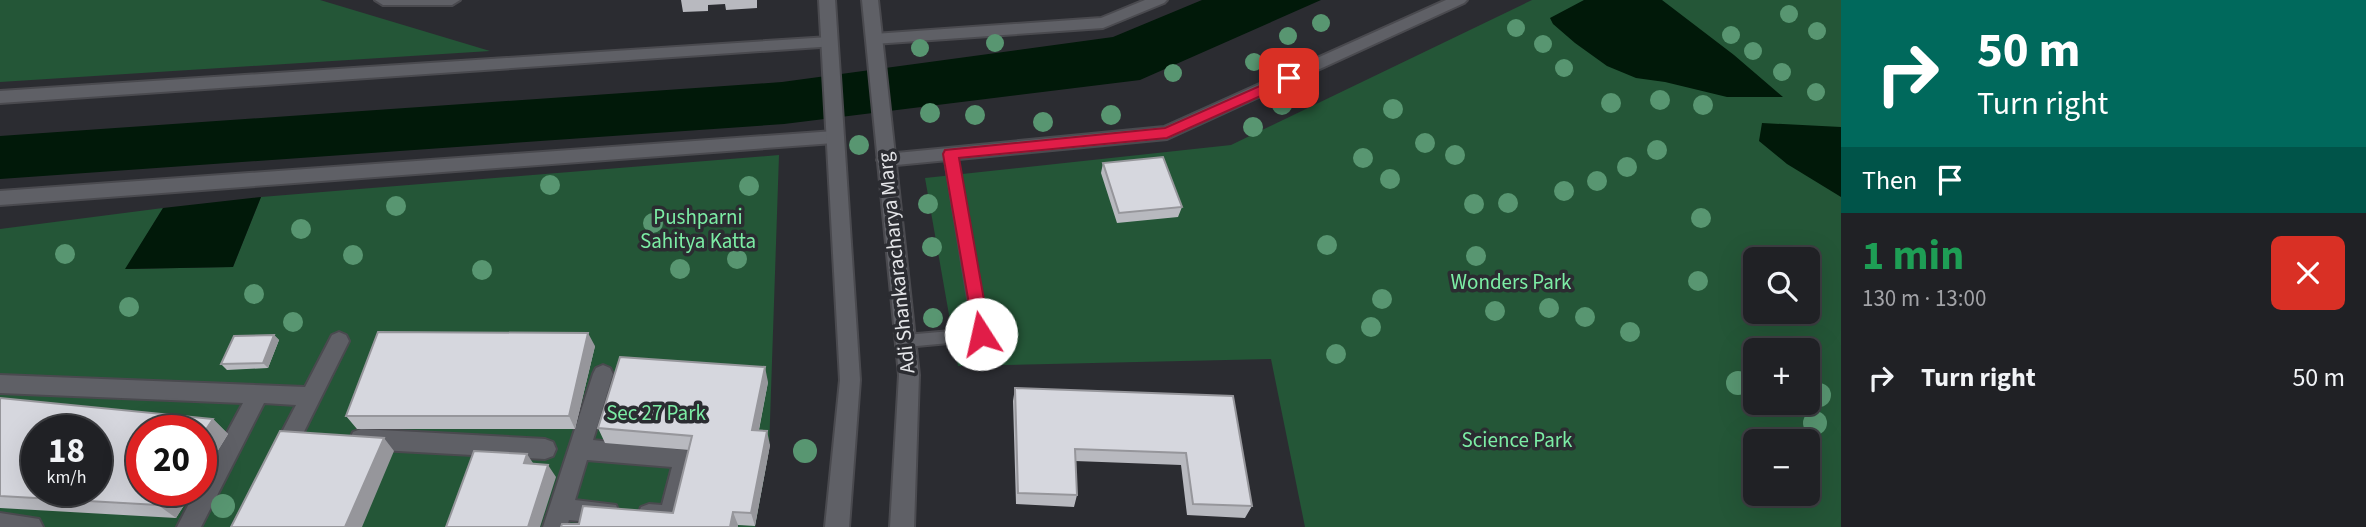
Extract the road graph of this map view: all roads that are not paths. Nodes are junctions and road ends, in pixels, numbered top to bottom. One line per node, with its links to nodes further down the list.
1 (383, 0): 2 (street)
2 (452, 0)
3 (827, 0): 8 (street)
4 (870, 0): 7 (street, Adi Shankaracharya Marg)
5 (1159, 0): 7 (street)
6 (1459, 0): 11 (street)
7 (874, 45): 12 (street, Adi Shankaracharya Marg)
8 (829, 49): 9 (street); 10 (street)
9 (0, 97)
10 (833, 131): 13 (street); 30 (street)
11 (950, 154): 12 (street); 15 (lane)
12 (886, 160): 15 (street, Adi Shankaracharya Marg)
13 (0, 198)
14 (340, 341): 19 (street)
15 (905, 341): 31 (street, Adi Shankaracharya Marg)
16 (603, 374): 24 (street)
17 (0, 384): 18 (street)
18 (259, 393): 19 (street); 29 (street)
19 (311, 396): 20 (street)
20 (292, 435): 21 (street); 25 (street)
21 (318, 436)
22 (345, 438): 23 (street)
23 (545, 449)
24 (579, 449): 26 (street); 26 (street)
25 (274, 469)
26 (558, 518)
27 (0, 524): 28 (street)
28 (31, 527)
29 (189, 527)
30 (837, 527)
31 (902, 527)

